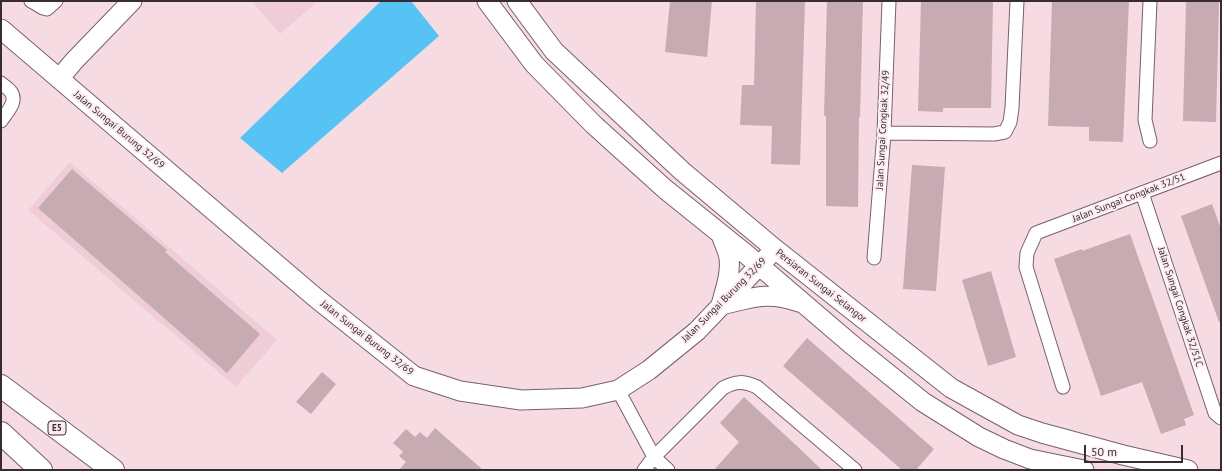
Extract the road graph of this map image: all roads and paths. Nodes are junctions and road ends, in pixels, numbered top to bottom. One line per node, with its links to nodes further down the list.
1 (31, 1): 2 (street)
2 (56, 1)
3 (132, 1): 10 (main road)
4 (487, 1): 17 (main road)
5 (516, 1): 18 (main road, Persiaran Sungai Selangor)
6 (889, 1): 13 (street, Jalan Sungai Congkak 32/49)
7 (1017, 1): 13 (street)
8 (1150, 1): 14 (street)
9 (1, 29): 10 (main road, Jalan Sungai Burung 32/69)
10 (59, 78): 25 (main road, Jalan Sungai Burung 32/69)
11 (1, 84): 12 (street)
12 (1, 121)
13 (884, 133): 19 (street, Jalan Sungai Congkak 32/49)
14 (1150, 141)
15 (1221, 163): 16 (street, Jalan Sungai Congkak 32/51)
16 (1142, 193): 24 (street, Jalan Sungai Congkak 32/51); 26 (street, Jalan Sungai Congkak 32/51C)
17 (721, 234): 20 (main road); 22 (main road)
18 (775, 249): 20 (main road, Jalan Sungai Burung 32/69); 35 (main road, Persiaran Sungai Selangor)
19 (874, 258)
20 (759, 265): 21 (main road); 22 (main road, Jalan Sungai Burung 32/69)
21 (804, 304): 22 (main road); 34 (main road)
22 (721, 305): 25 (main road, Jalan Sungai Burung 32/69)
23 (1, 386): 30 (highway, E5)
24 (1063, 387)
25 (618, 390): 28 (street)
26 (1221, 418)
27 (1, 433): 29 (highway)
28 (654, 458): 31 (street); 32 (street); 33 (street)
29 (41, 470)
30 (113, 470)
31 (644, 470)
32 (668, 470)
33 (855, 470)
34 (1084, 470)
35 (1188, 470)

